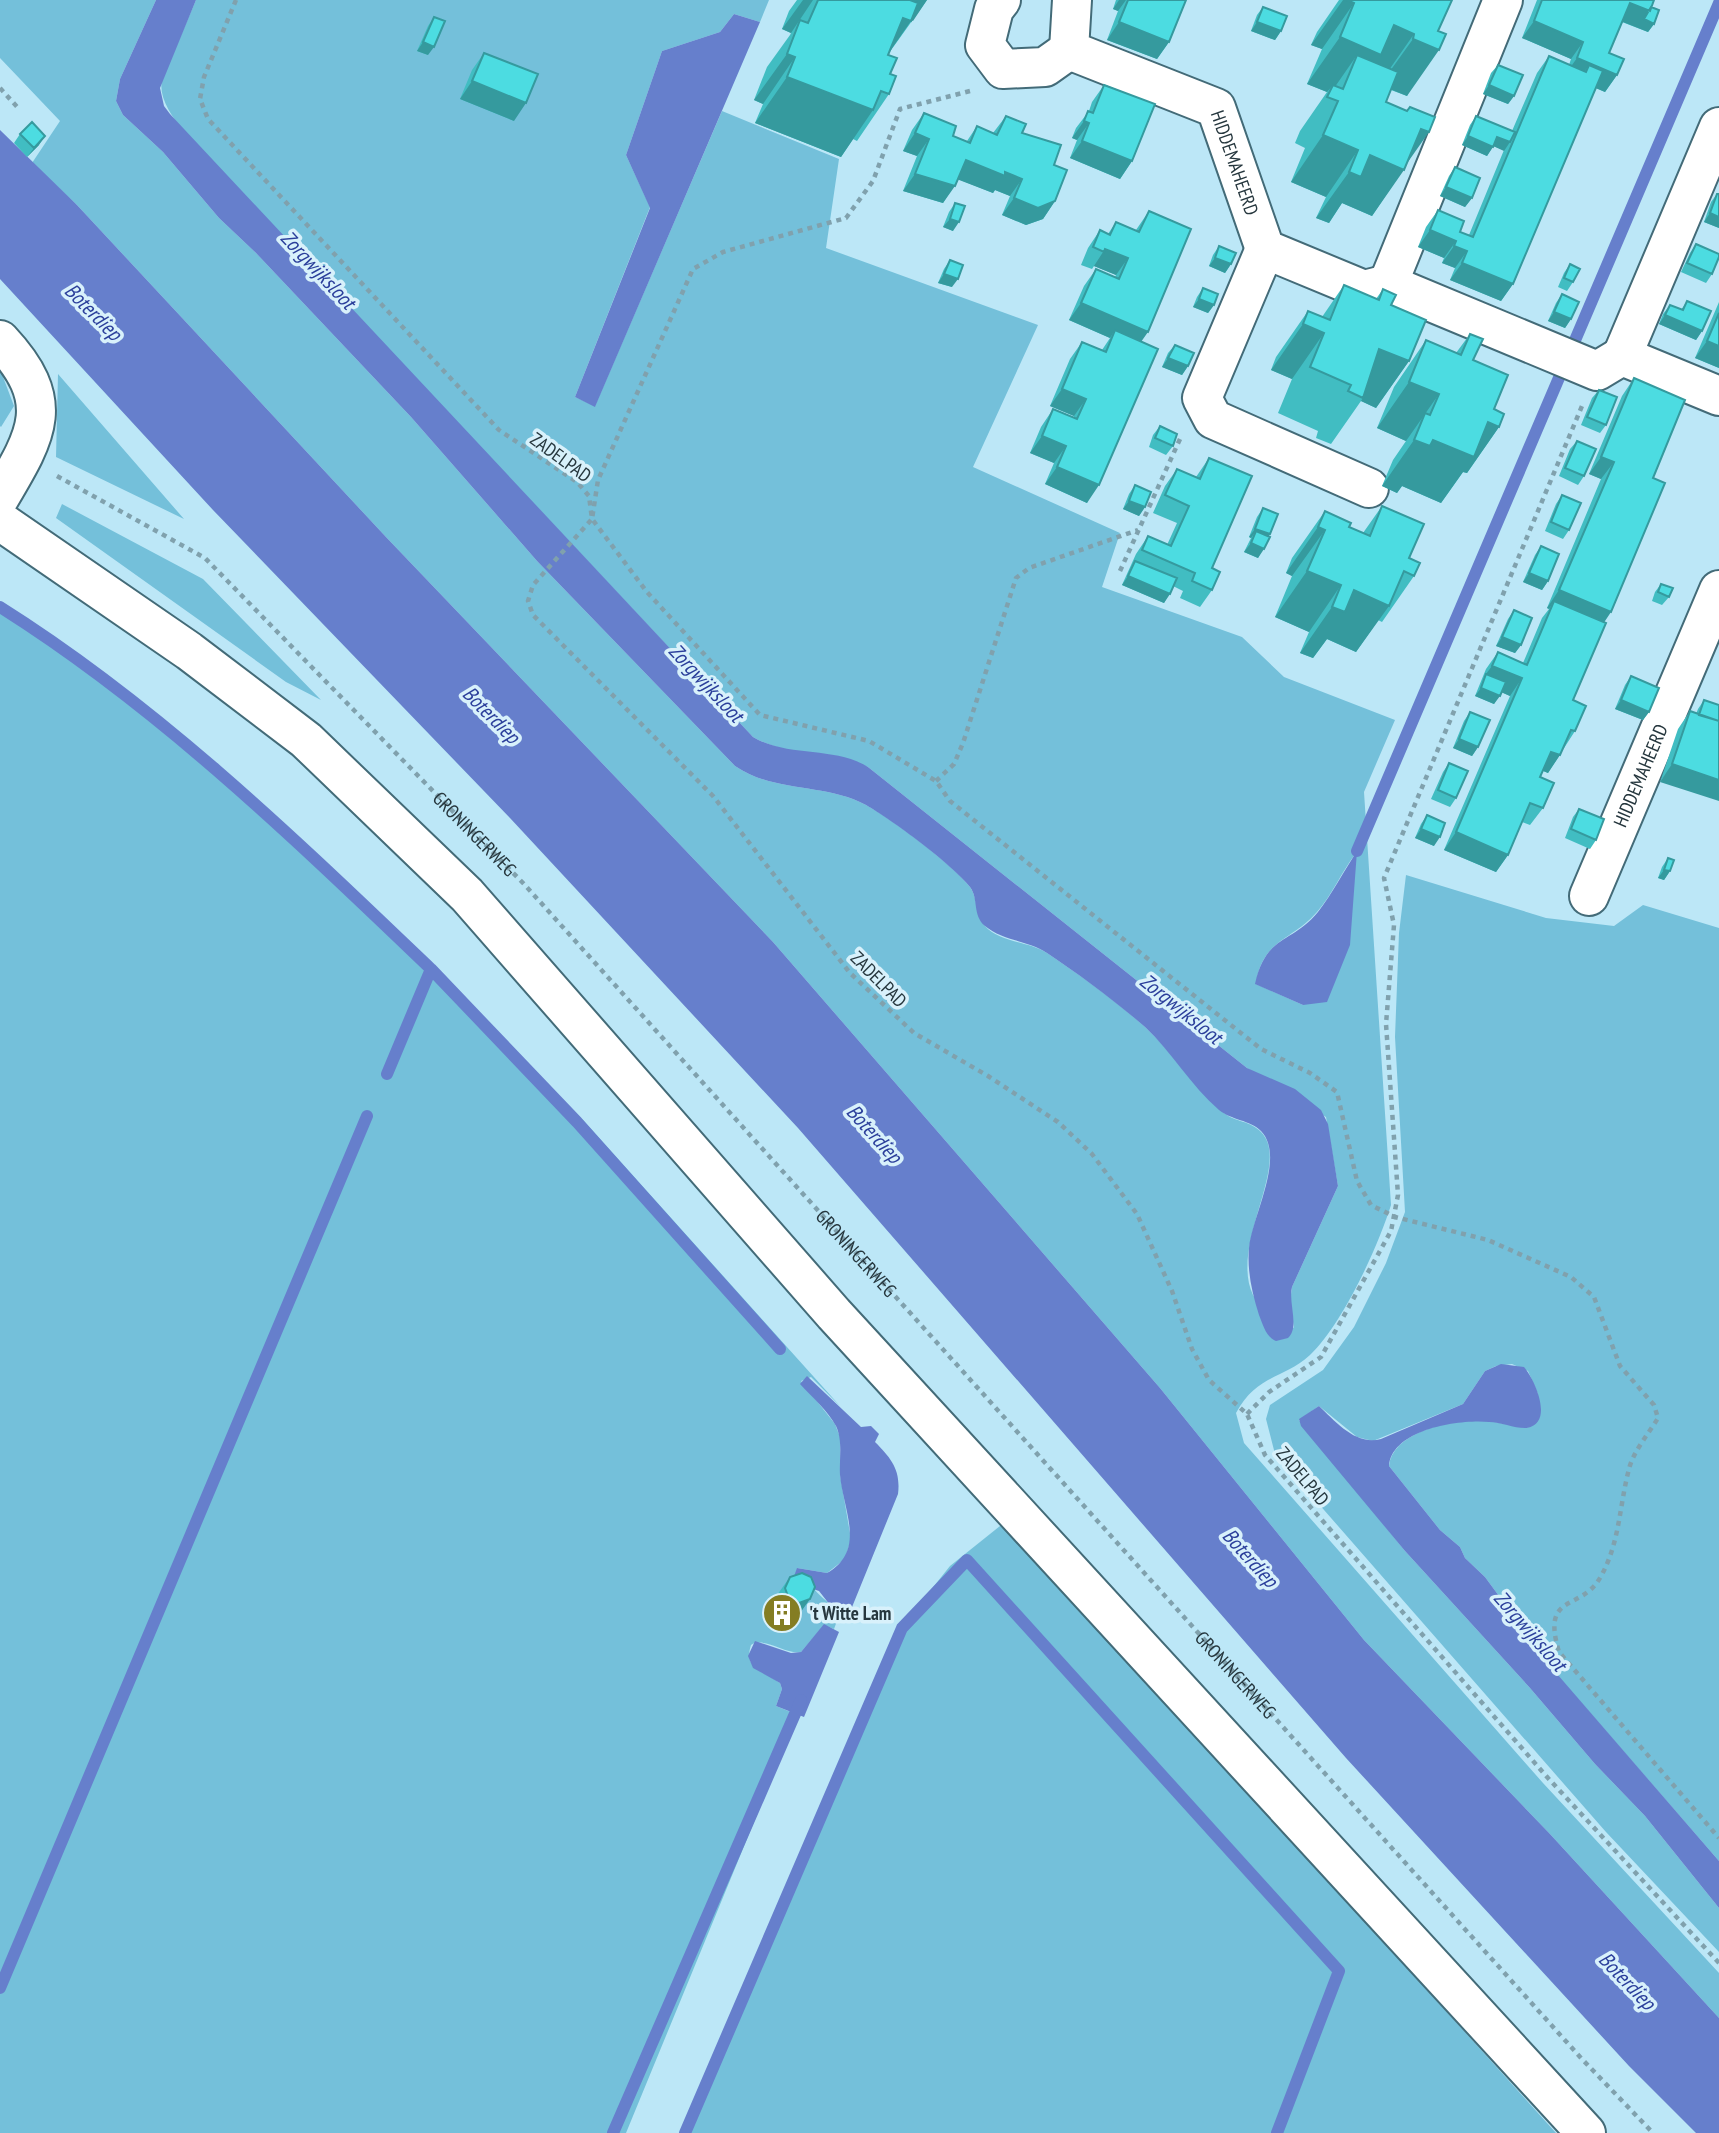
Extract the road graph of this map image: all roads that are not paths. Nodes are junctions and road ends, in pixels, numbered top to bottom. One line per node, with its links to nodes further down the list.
1 (1001, 0): 4 (street)
2 (1072, 0): 4 (street)
3 (1503, 0): 7 (street)
4 (1069, 50): 6 (street, HIDDEMAHEERD)
5 (1719, 127): 9 (street)
6 (1265, 249): 7 (street); 11 (street)
7 (1388, 284): 9 (street)
8 (0, 340): 12 (street)
9 (1609, 363): 10 (street)
10 (1719, 396)
11 (1369, 488)
12 (0, 496)
13 (0, 521): 17 (street)
14 (1719, 590): 15 (street, HIDDEMAHEERD)
15 (1706, 659): 16 (street, HIDDEMAHEERD)
16 (1589, 896)
17 (1586, 2133)

